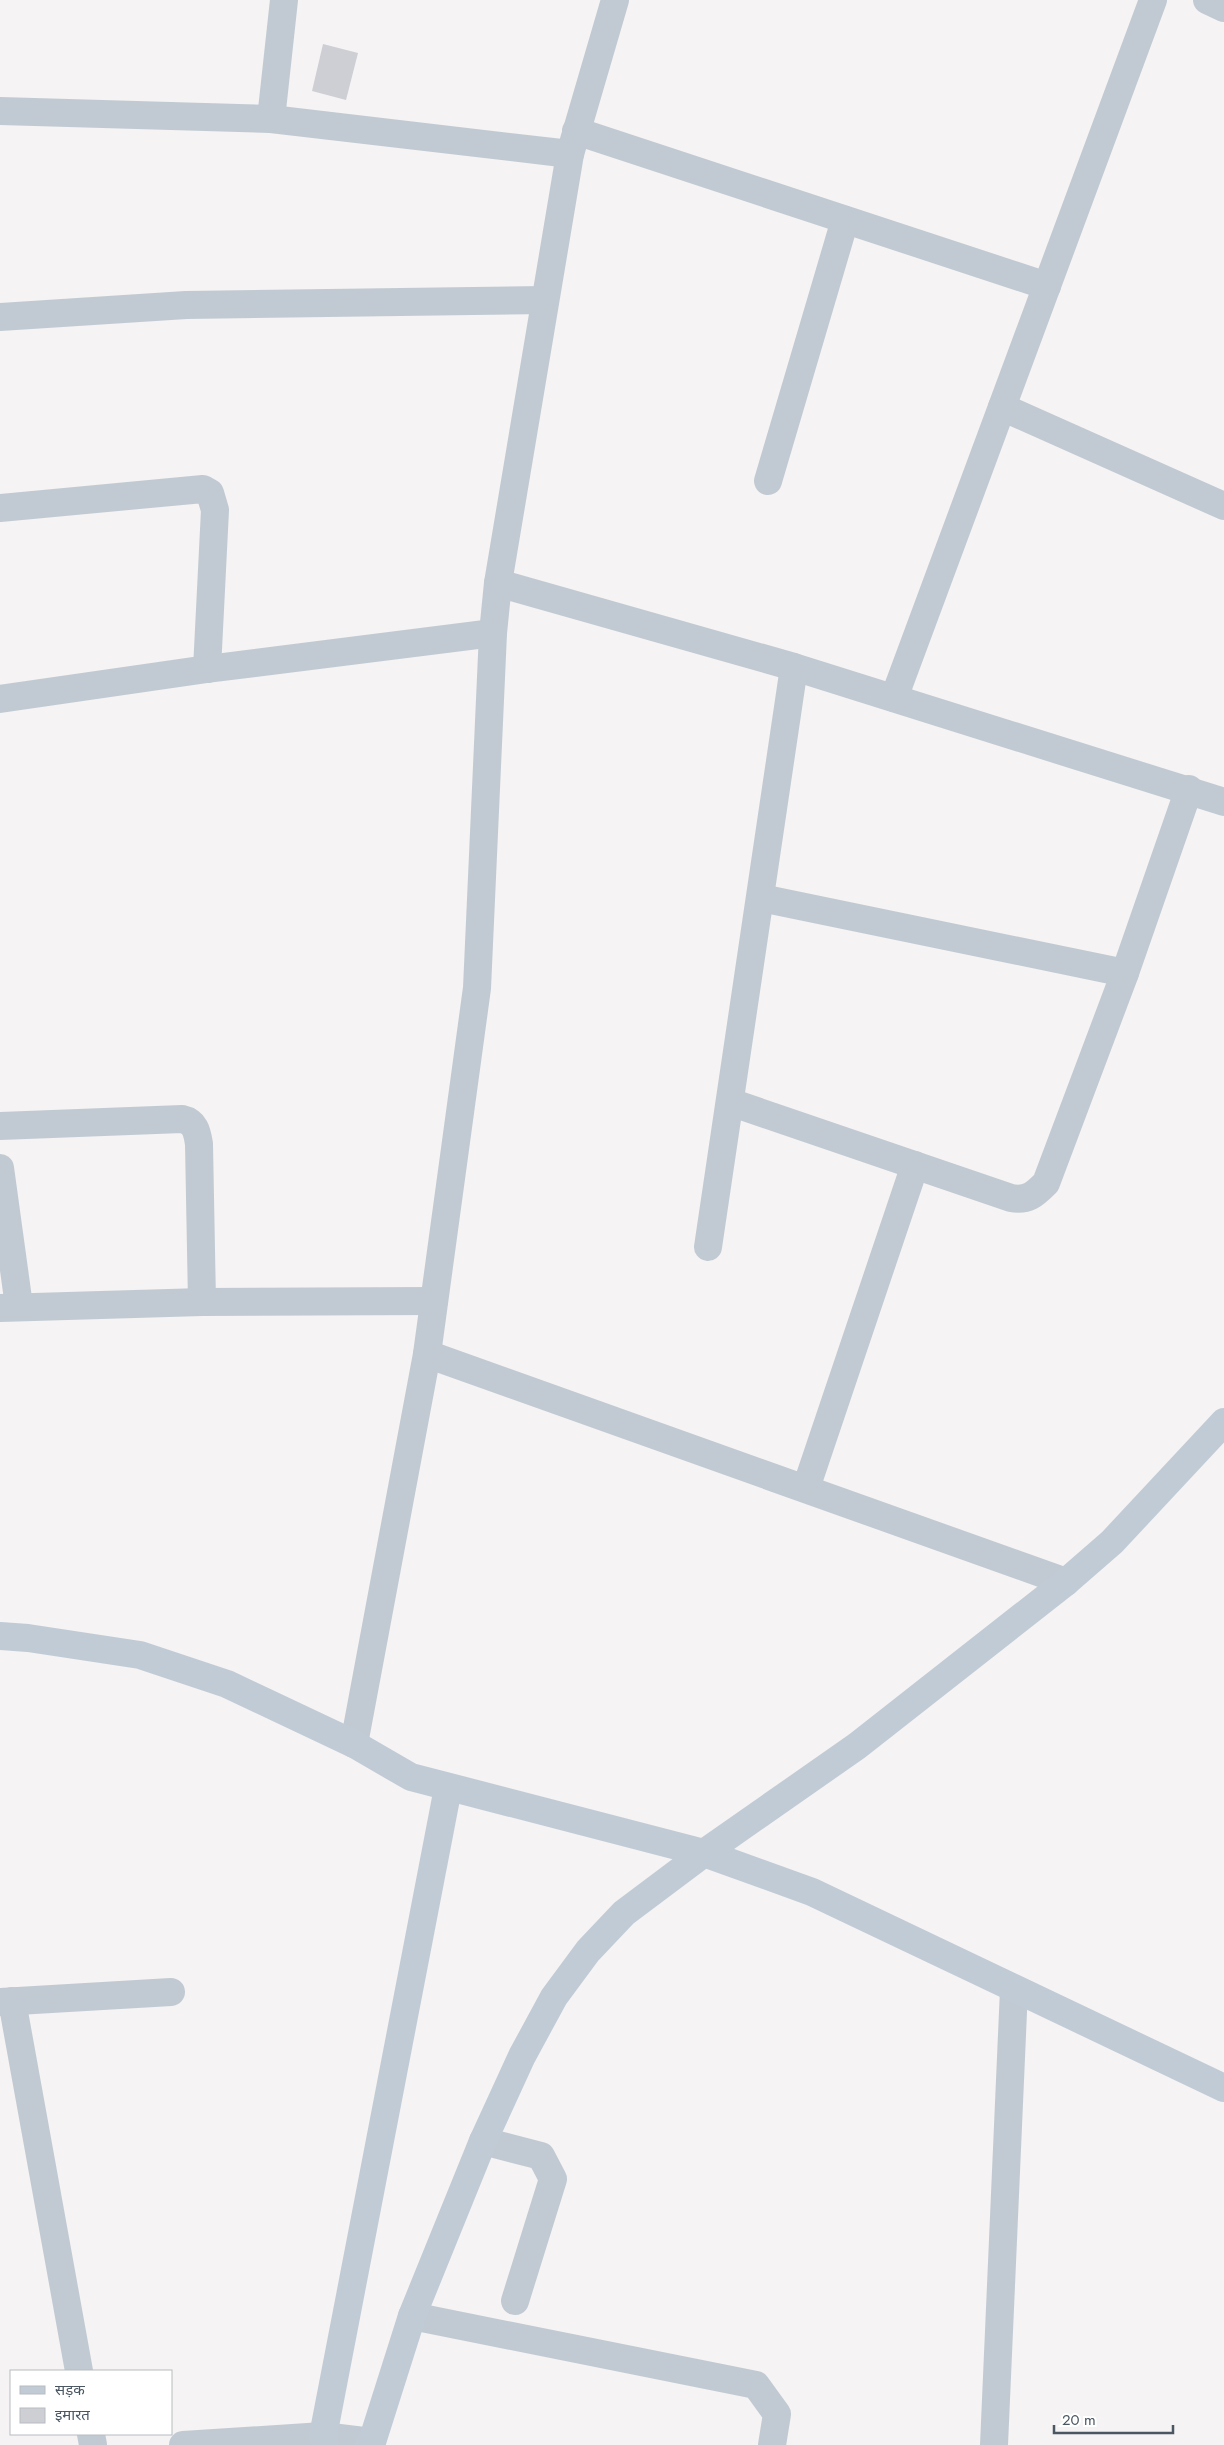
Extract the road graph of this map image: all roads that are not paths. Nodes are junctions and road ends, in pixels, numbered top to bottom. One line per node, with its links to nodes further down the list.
1 (284, 0): 7 (street)
2 (615, 0): 8 (street)
3 (1153, 0): 10 (street)
4 (1207, 0): 5 (street)
5 (1224, 8)
6 (0, 111): 7 (street)
7 (271, 120): 8 (street)
8 (573, 143): 9 (street); 11 (street)
9 (845, 220): 10 (street); 14 (street)
10 (1047, 286): 13 (street)
11 (545, 300): 12 (street); 17 (street)
12 (0, 316)
13 (1002, 407): 15 (street); 21 (street)
14 (768, 481)
15 (1224, 506)
16 (0, 508): 20 (street)
17 (498, 583): 18 (street); 19 (street)
18 (492, 633): 20 (street); 32 (street)
19 (794, 667): 21 (street); 25 (street)
20 (207, 668): 22 (street)
21 (894, 698): 23 (street)
22 (0, 699)
23 (1188, 789): 24 (street); 26 (street)
24 (1224, 802)
25 (761, 898): 26 (street); 27 (street)
26 (1126, 973): 29 (street)
27 (730, 1102): 29 (street); 31 (street)
28 (0, 1126): 33 (street)
29 (915, 1165): 37 (street)
30 (0, 1168): 34 (street)
31 (708, 1247)
32 (434, 1301): 33 (street); 35 (street)
33 (202, 1302): 34 (street)
34 (9, 1307)
35 (427, 1354): 37 (street); 40 (street)
36 (1224, 1422): 38 (street)
37 (806, 1488): 38 (street)
38 (1066, 1582): 42 (street)
39 (0, 1636): 40 (street)
40 (354, 1744): 41 (street)
41 (448, 1788): 42 (street); 51 (street)
42 (704, 1853): 43 (street); 47 (street)
43 (1014, 1990): 46 (street); 55 (street)
44 (171, 1992): 45 (street)
45 (6, 2002): 50 (street)
46 (1224, 2088)
47 (483, 2141): 48 (street); 49 (street)
48 (515, 2301)
49 (412, 2316): 52 (street); 54 (street)
50 (79, 2370)
51 (324, 2440): 52 (street); 53 (street)
52 (370, 2443)
53 (183, 2445)
54 (772, 2445)
55 (994, 2445)

